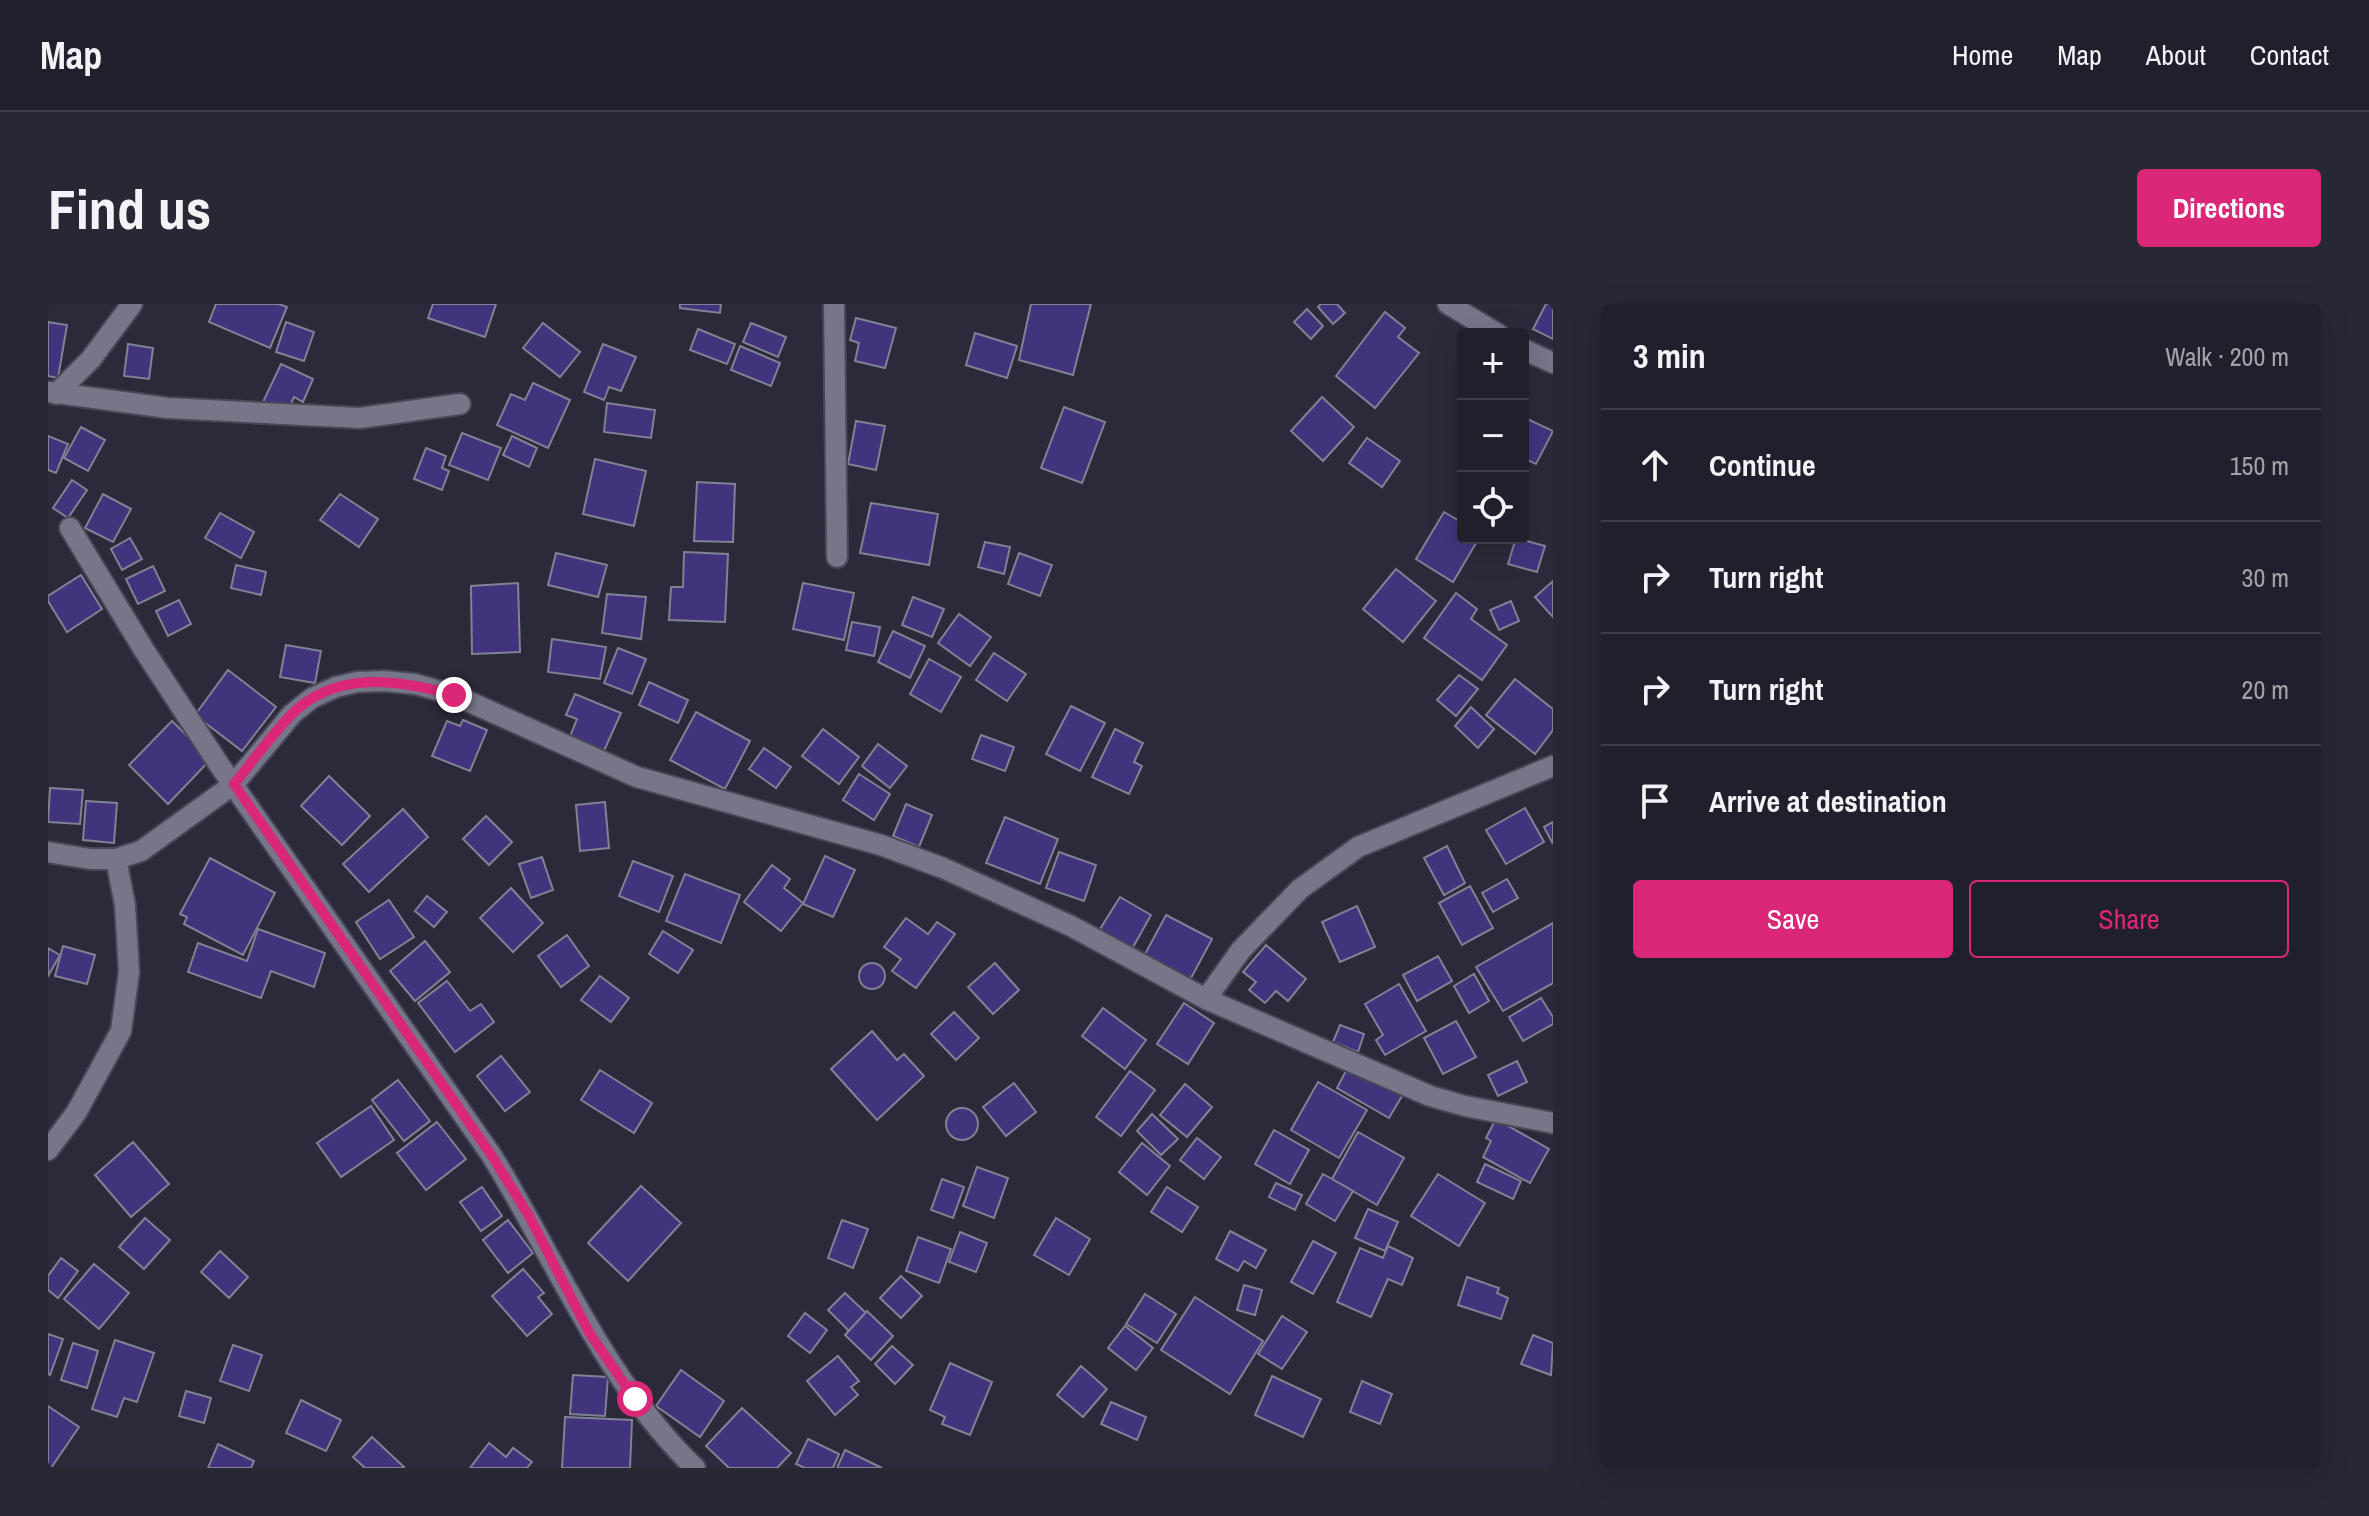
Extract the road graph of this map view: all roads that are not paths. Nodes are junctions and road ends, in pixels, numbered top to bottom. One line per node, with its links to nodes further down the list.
1 (132, 304): 8 (street)
2 (834, 304): 11 (street)
3 (1448, 304): 4 (street)
4 (1476, 311): 5 (street)
5 (1492, 328)
6 (1529, 352): 7 (street)
7 (1553, 363)
8 (52, 393): 9 (street)
9 (460, 404)
10 (70, 528): 13 (street)
11 (837, 557)
12 (1553, 766): 16 (street)
13 (234, 784): 15 (street); 16 (street); 19 (street)
14 (48, 852): 15 (street)
15 (116, 859): 18 (street)
16 (1206, 999): 17 (street)
17 (1553, 1123)
18 (48, 1150)
19 (695, 1468)

